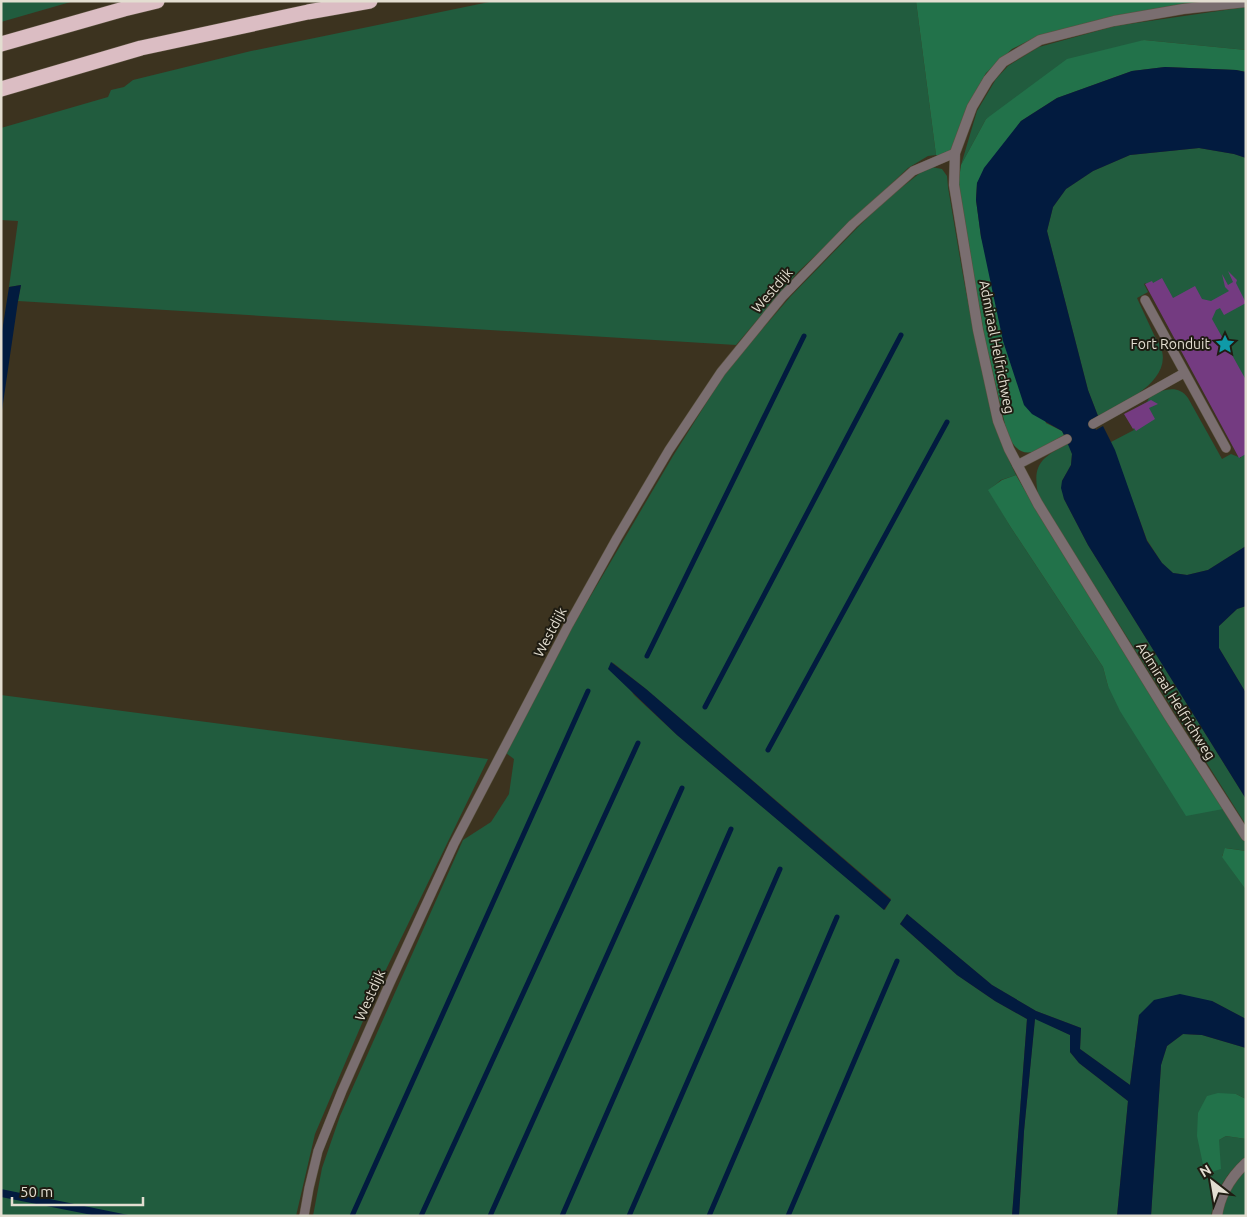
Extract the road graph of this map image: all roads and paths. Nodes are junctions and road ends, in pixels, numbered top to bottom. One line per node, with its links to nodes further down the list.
1 (157, 1): 4 (highway)
2 (370, 1): 5 (highway)
3 (1246, 2): 6 (street, Admiraal Helfrichweg)
4 (1, 44)
5 (1, 89)
6 (955, 153): 12 (street, Admiraal Helfrichweg); 15 (lane, Westdijk)
7 (1145, 300): 8 (lane)
8 (1184, 374): 9 (lane); 11 (lane)
9 (1093, 424)
10 (1067, 439): 12 (lane)
11 (1226, 448)
12 (1017, 465): 13 (street, Admiraal Helfrichweg)
13 (1246, 836)
14 (1246, 1163): 16 (street)
15 (304, 1216)
16 (1217, 1216)

